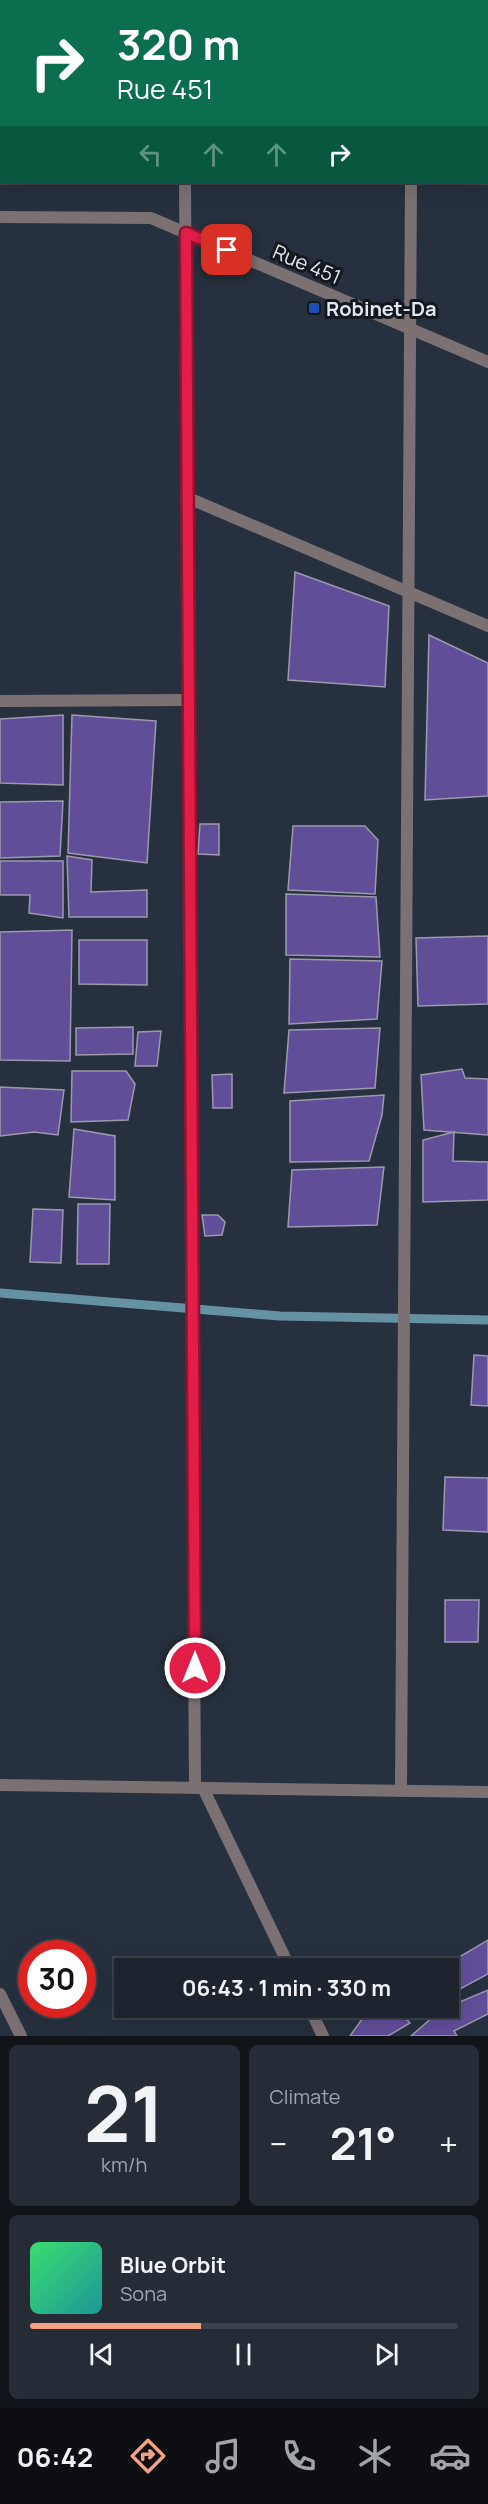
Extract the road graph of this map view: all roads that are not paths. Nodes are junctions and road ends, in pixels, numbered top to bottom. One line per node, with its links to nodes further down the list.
1 (185, 183): 4 (street)
2 (411, 183): 5 (street)
3 (0, 217): 4 (street, Rue 451)
4 (186, 233): 5 (street, Rue 451); 7 (street)
5 (411, 329): 6 (street, Rue 451); 8 (street)
6 (488, 362)
7 (186, 497): 8 (street); 10 (street)
8 (409, 592): 9 (street); 14 (street)
9 (488, 626)
10 (188, 700): 11 (street); 13 (street)
11 (0, 701)
12 (0, 1785): 13 (street)
13 (199, 1788): 14 (street); 16 (street)
14 (401, 1791): 15 (street)
15 (488, 1792)
16 (285, 1958)
17 (0, 1994): 19 (street)
18 (314, 2018): 20 (street)
19 (21, 2036)
20 (323, 2036)

